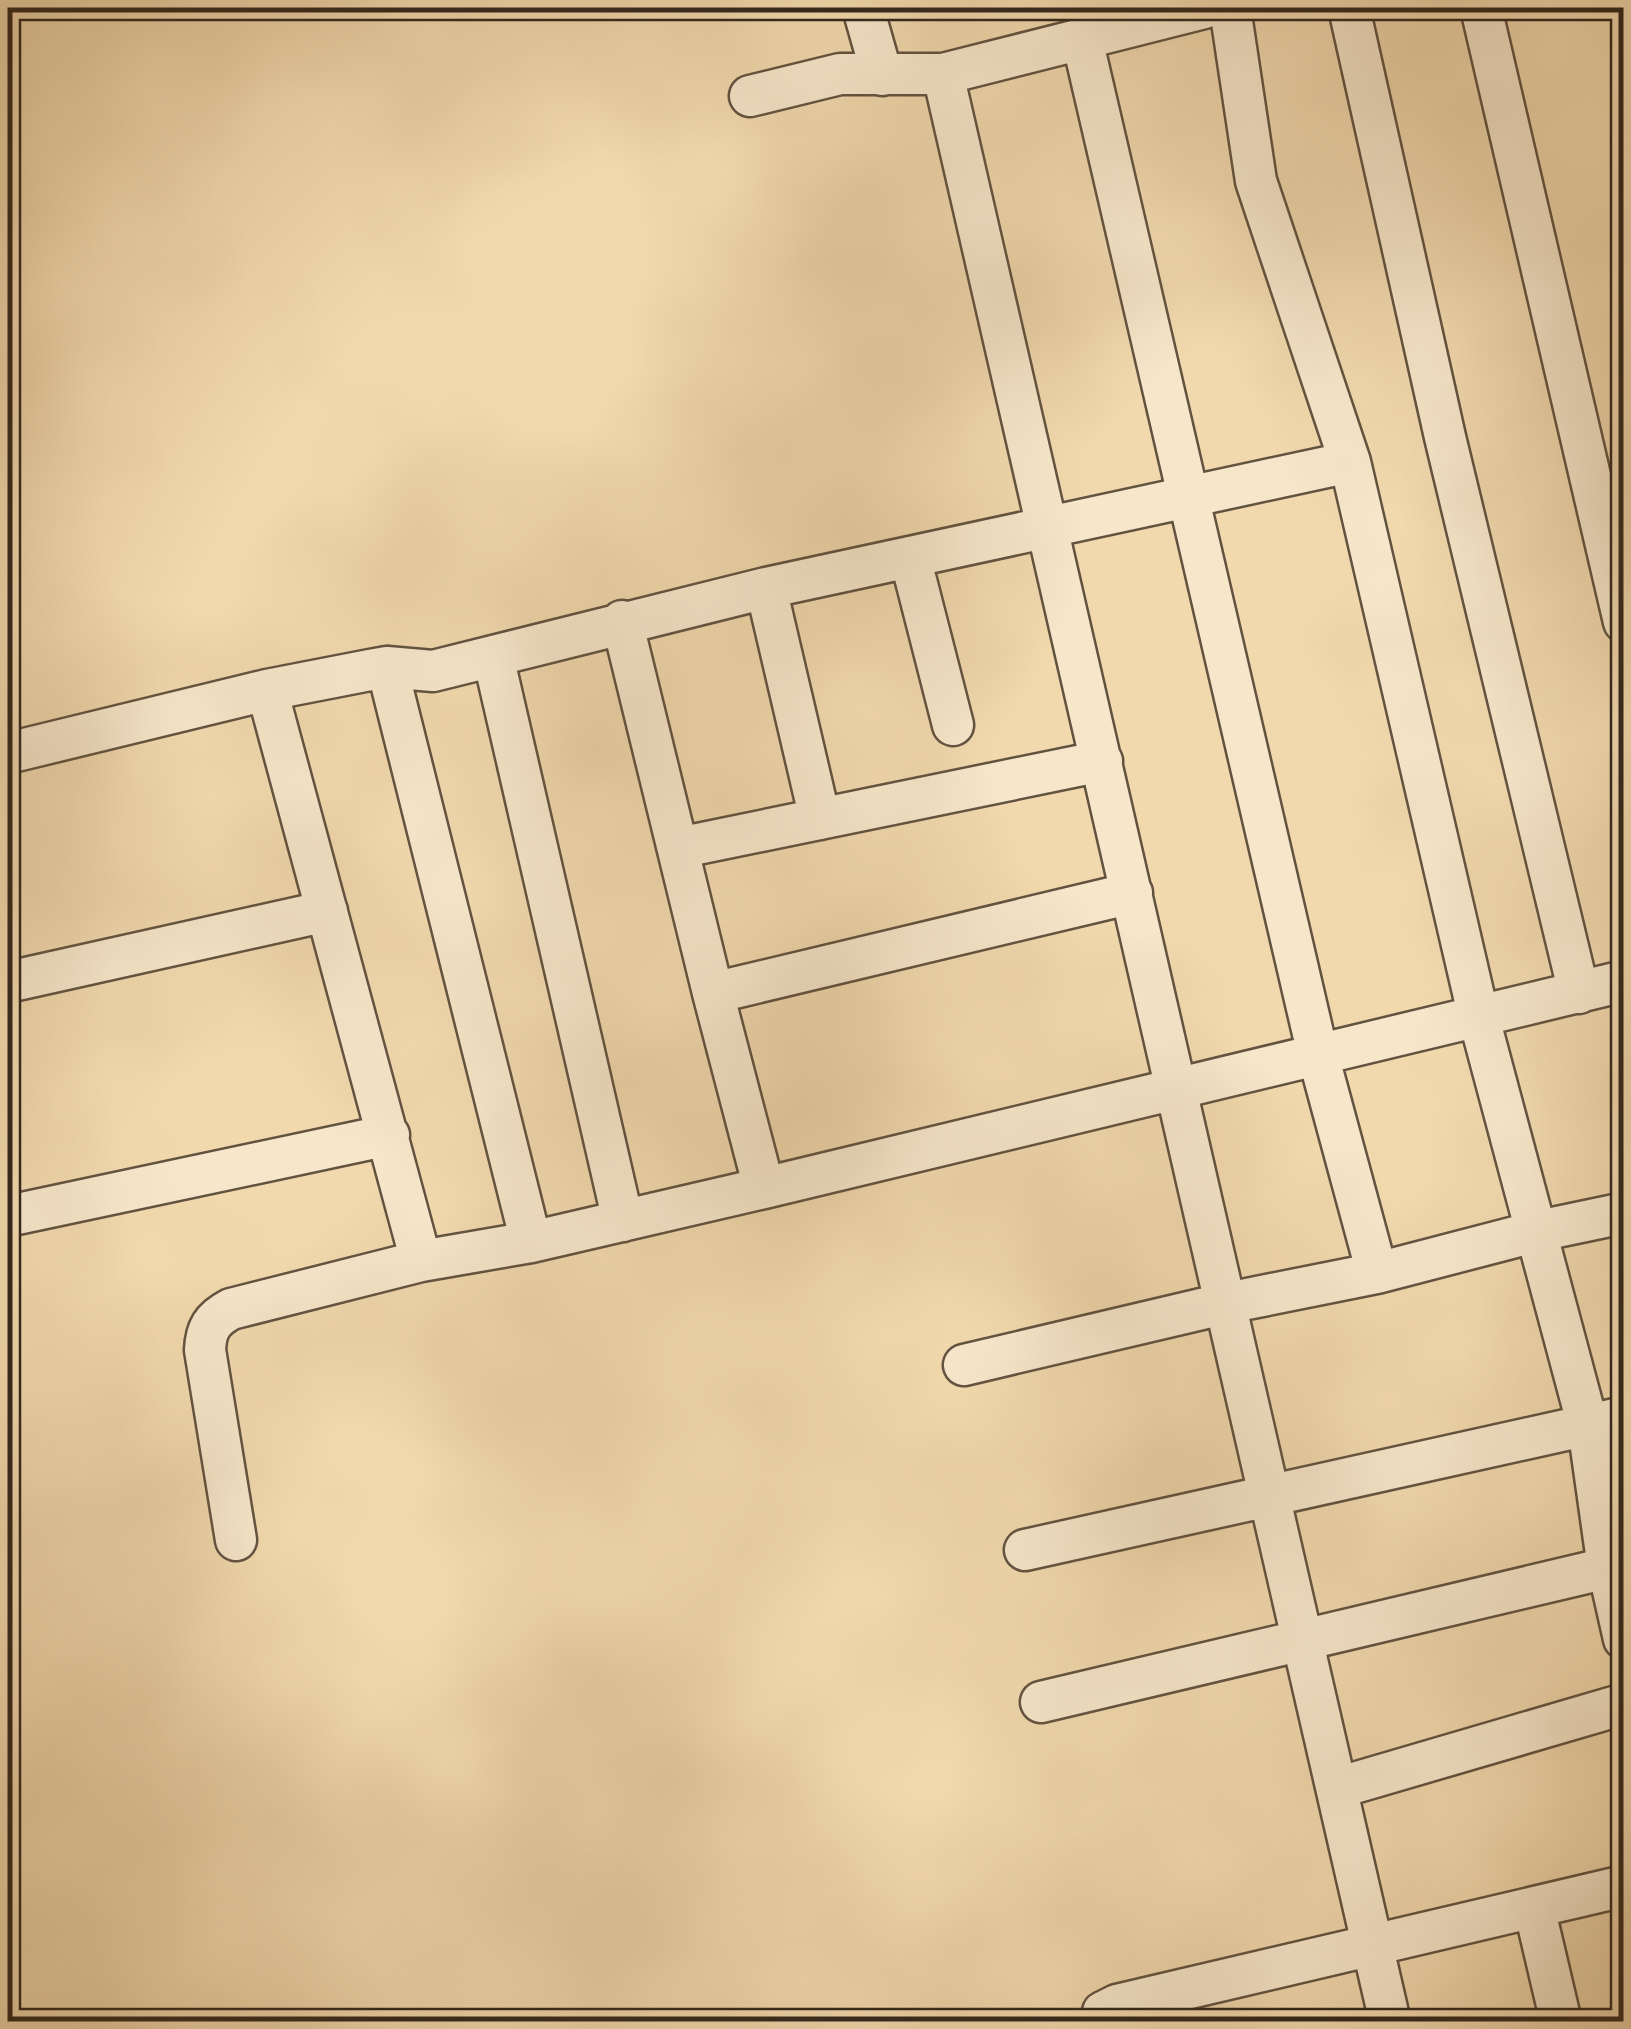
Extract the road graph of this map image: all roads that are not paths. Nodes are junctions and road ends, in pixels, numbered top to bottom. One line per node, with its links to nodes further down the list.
1 (863, 8): 8 (street)
2 (1204, 8): 6 (street)
3 (1230, 8): 10 (street)
4 (1349, 8): 29 (street)
5 (1481, 8): 16 (street)
6 (1082, 40): 7 (street); 11 (street)
7 (942, 74): 8 (street); 12 (street)
8 (882, 75): 9 (street)
9 (750, 96)
10 (1350, 462): 11 (street); 31 (street)
11 (1190, 496): 12 (street); 32 (street)
12 (1048, 529): 13 (street); 22 (street)
13 (910, 557): 14 (street); 20 (street)
14 (766, 588): 15 (street); 23 (street)
15 (622, 622): 17 (street); 24 (street)
16 (1624, 622)
17 (493, 656): 18 (street); 38 (street)
18 (387, 667): 19 (street); 40 (street)
19 (267, 690): 21 (street); 26 (street)
20 (953, 725)
21 (8, 753)
22 (1102, 762): 23 (street); 25 (street)
23 (820, 820): 24 (street)
24 (678, 848): 30 (street)
25 (1132, 893): 30 (street); 33 (street)
26 (328, 911): 27 (street); 34 (street)
27 (8, 982)
28 (1624, 982): 29 (street)
29 (1579, 992): 31 (street)
30 (713, 993): 35 (street)
31 (1478, 1018): 32 (street); 39 (street)
32 (1318, 1055): 33 (street); 42 (street)
33 (1176, 1087): 35 (street); 43 (street)
34 (389, 1135): 37 (street); 41 (street)
35 (764, 1188): 38 (street)
36 (1624, 1214): 39 (street)
37 (8, 1216)
38 (623, 1220): 40 (street)
39 (1538, 1231): 42 (street); 45 (street)
40 (531, 1242): 41 (street)
41 (421, 1261): 47 (street)
42 (1378, 1273): 43 (street)
43 (1227, 1303): 44 (street); 46 (street)
44 (964, 1365)
45 (1606, 1422): 46 (street); 49 (street)
46 (1270, 1494): 48 (street); 50 (street)
47 (236, 1540)
48 (1025, 1550)
49 (1616, 1566): 50 (street); 51 (street)
50 (1304, 1638): 52 (street); 54 (street)
51 (1624, 1640)
52 (1042, 1702)
53 (1624, 1704): 54 (street)
54 (1337, 1788): 57 (street)
55 (1624, 1886): 56 (street)
56 (1534, 1906): 57 (street); 60 (street)
57 (1372, 1944): 58 (street); 59 (street)
58 (1100, 2022)
59 (1390, 2022)
60 (1561, 2022)

